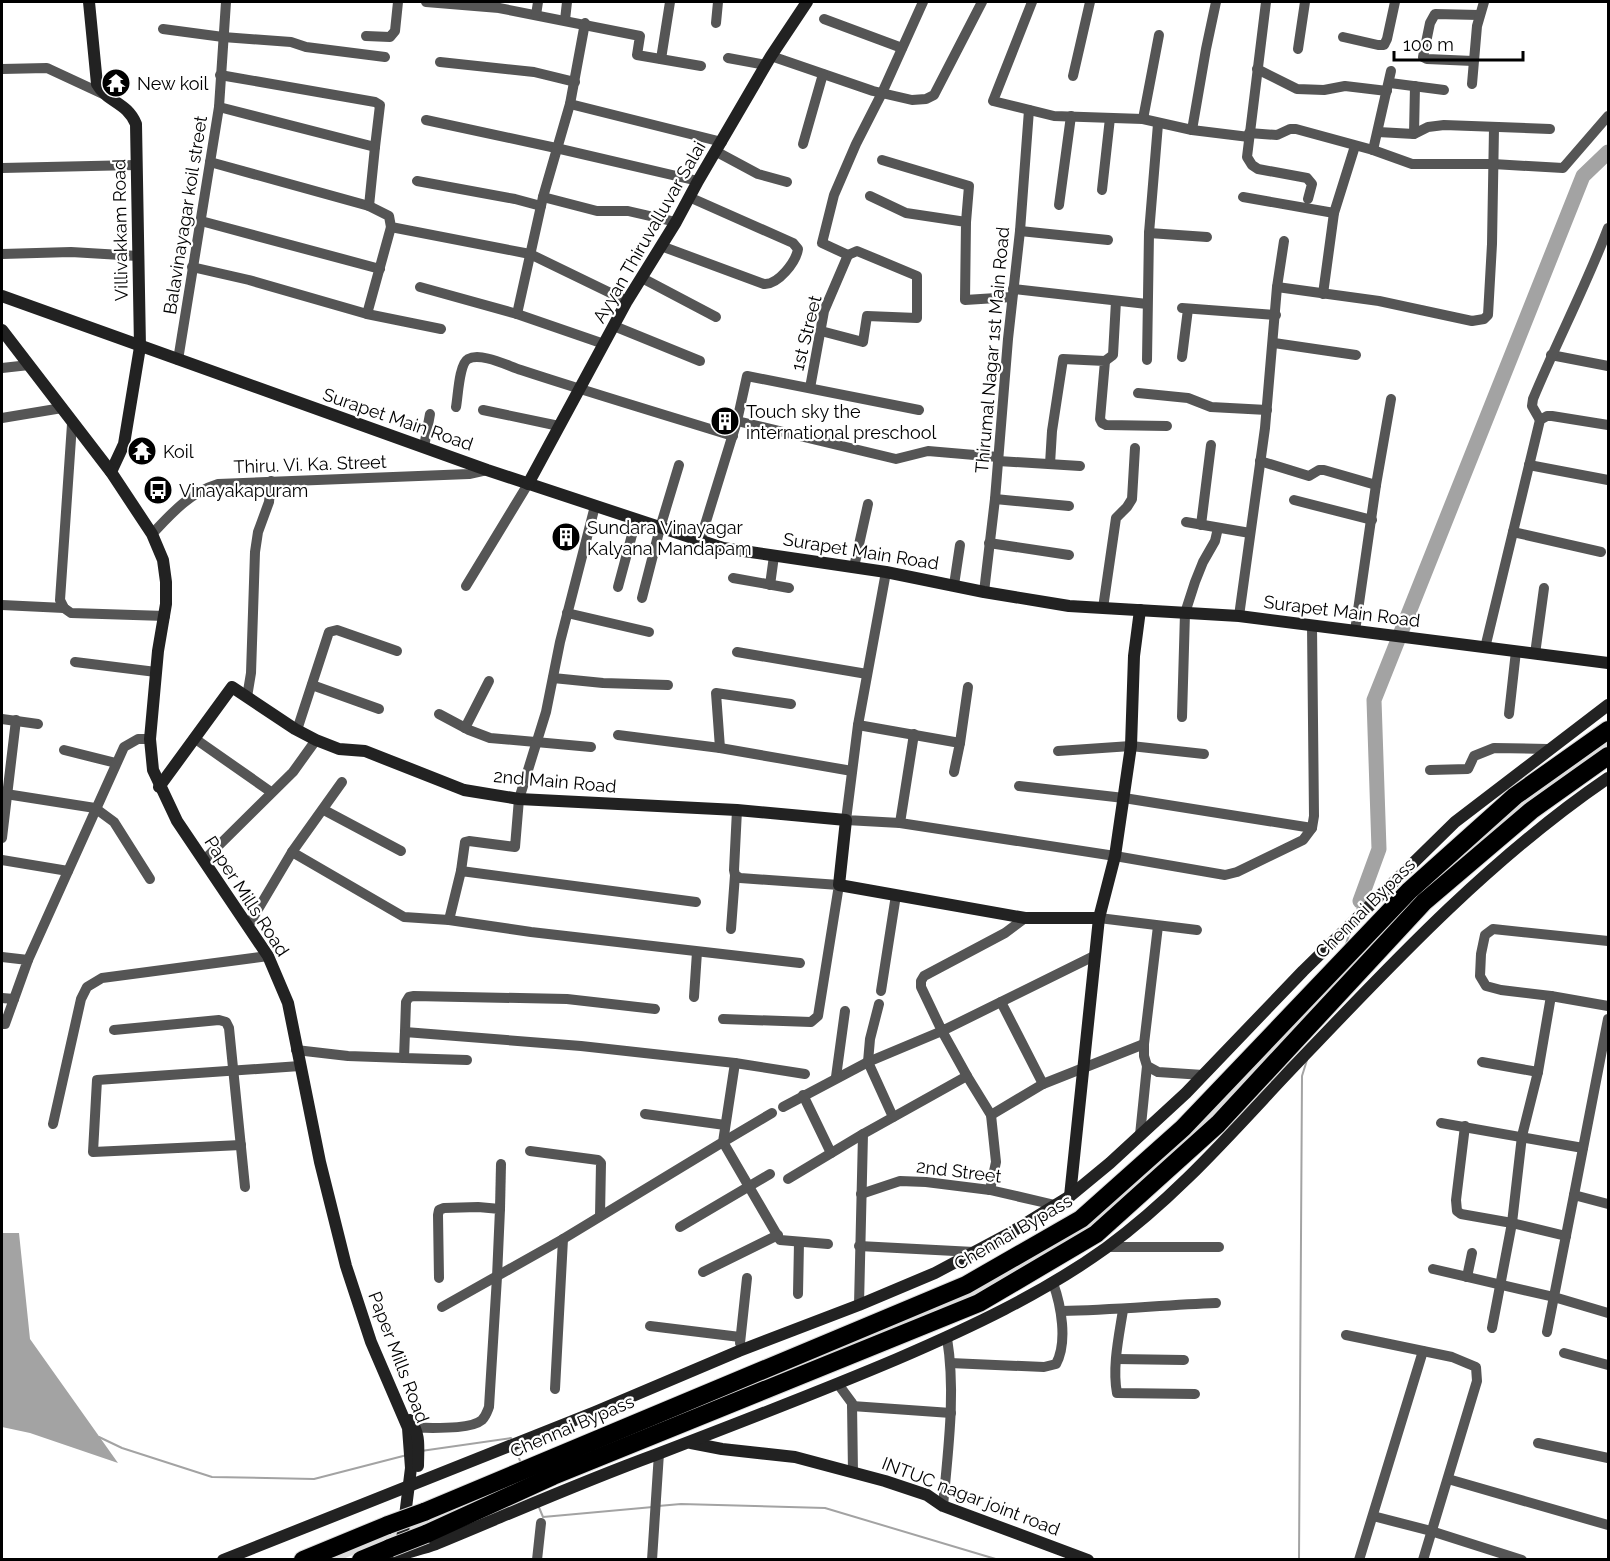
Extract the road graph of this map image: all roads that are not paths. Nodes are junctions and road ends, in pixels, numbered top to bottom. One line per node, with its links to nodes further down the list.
1 (89, 2): 50 (street)
2 (226, 2): 28 (street, Balavinayagar koil street)
3 (398, 2): 27 (street)
4 (426, 2): 19 (street)
5 (538, 2): 19 (street)
6 (567, 2): 22 (street)
7 (670, 2): 34 (street)
8 (718, 2): 24 (street)
9 (807, 2): 35 (street, Ayyan Thiruvalluvar Salai)
10 (922, 2): 30 (street)
11 (982, 2): 49 (street)
12 (1032, 2): 53 (street)
13 (1090, 2): 43 (street)
14 (1216, 2): 61 (street)
15 (1266, 2): 40 (street)
16 (1305, 2): 31 (street)
17 (1395, 2): 29 (street)
18 (1485, 2): 20 (street)
19 (536, 15): 22 (street)
20 (1479, 15): 36 (street); 36 (street)
21 (824, 19): 30 (street)
22 (565, 20): 23 (street)
23 (585, 23): 34 (street); 44 (street)
24 (716, 23)
25 (162, 29): 28 (street)
26 (1158, 35): 57 (street)
27 (366, 36)
28 (223, 37): 32 (street); 42 (street, Balavinayagar koil street)
29 (1343, 37)
30 (902, 48): 49 (street)
31 (1298, 49)
32 (385, 57)
33 (728, 58): 35 (street)
34 (661, 59): 38 (street)
35 (768, 61): 41 (street); 69 (street, Ayyan Thiruvalluvar Salai)
36 (1473, 61): 46 (street)
37 (440, 63): 44 (street)
38 (701, 66)
39 (2, 69): 50 (street)
40 (1257, 69): 45 (street); 65 (street)
41 (823, 74): 49 (street); 66 (street)
42 (220, 75): 52 (street, Balavinayagar koil street); 68 (street)
43 (1073, 76)
44 (575, 82): 51 (street)
45 (1389, 82): 47 (street); 63 (street)
46 (1472, 84)
47 (1415, 86): 48 (street); 64 (street)
48 (1444, 90)
49 (882, 93): 102 (street)
50 (103, 94): 75 (street, Villivakkam Road)
51 (570, 104): 69 (street); 70 (street)
52 (219, 107): 68 (street); 73 (street, Balavinayagar koil street)
53 (1029, 110): 54 (street); 94 (street, Thirumal Nagar 1st Main Road)
54 (1071, 116): 56 (street); 86 (street)
55 (1608, 116): 74 (street)
56 (1110, 118): 57 (street); 80 (street)
57 (1143, 119): 59 (street)
58 (426, 120): 70 (street)
59 (1158, 124): 61 (street); 95 (street)
60 (1494, 128): 62 (street); 64 (street); 74 (street)
61 (1192, 129): 65 (street)
62 (1550, 129)
63 (1378, 132): 64 (street); 71 (street)
64 (1414, 134)
65 (1249, 135): 67 (street); 84 (street)
66 (803, 144)
67 (1355, 146): 71 (street); 88 (street)
68 (375, 147): 87 (street)
69 (719, 147): 78 (street, Ayyan Thiruvalluvar Salai); 79 (street)
70 (556, 148): 78 (street); 85 (street)
71 (1373, 150): 74 (street)
72 (882, 160): 91 (street)
73 (210, 162): 87 (street); 89 (street, Balavinayagar koil street)
74 (1493, 164): 110 (street)
75 (136, 165): 76 (street); 103 (street, Villivakkam Road)
76 (2, 168)
77 (417, 181): 85 (street)
78 (698, 181): 82 (street, Ayyan Thiruvalluvar Salai)
79 (787, 182)
80 (1102, 190)
81 (870, 196): 91 (street)
82 (689, 197): 90 (street, Ayyan Thiruvalluvar Salai); 99 (street)
83 (1243, 198): 88 (street)
84 (1308, 199)
85 (542, 201): 90 (street); 101 (street)
86 (1059, 205)
87 (369, 206): 92 (street)
88 (1334, 213): 110 (street)
89 (201, 221): 104 (street, Balavinayagar koil street); 105 (street)
90 (676, 222): 99 (street, Ayyan Thiruvalluvar Salai)
91 (966, 222): 109 (street)
92 (391, 227): 101 (street); 105 (street)
93 (1608, 228): 127 (street)
94 (1020, 231): 97 (street); 109 (street, Thirumal Nagar 1st Main Road)
95 (1149, 233): 96 (street); 114 (street)
96 (1207, 237)
97 (1108, 240)
98 (1284, 241): 108 (street)
99 (660, 246): 106 (street, Ayyan Thiruvalluvar Salai)
100 (2, 254): 103 (street)
101 (530, 254): 112 (street); 116 (street)
102 (848, 255): 122 (street, 1st Street); 122 (street)
103 (138, 256): 125 (street, Villivakkam Road)
104 (192, 267): 115 (street); 129 (street, Balavinayagar koil street)
105 (380, 269): 115 (street)
106 (642, 278): 112 (street, Ayyan Thiruvalluvar Salai); 118 (street)
107 (420, 287): 116 (street)
108 (1278, 287): 110 (street); 117 (street)
109 (1013, 293): 113 (street); 157 (street, Thirumal Nagar 1st Main Road)
110 (1323, 294)
111 (2, 296): 125 (street, Surapet Main Road)
112 (627, 301): 119 (street, Ayyan Thiruvalluvar Salai)
113 (1116, 301): 114 (street); 132 (street)
114 (1147, 304): 130 (street)
115 (367, 314): 120 (street)
116 (518, 314): 123 (street)
117 (1276, 315): 124 (street); 128 (street)
118 (716, 317)
119 (614, 326): 123 (street, Ayyan Thiruvalluvar Salai); 131 (street)
120 (441, 329)
121 (2, 330): 133 (street, Paper Mills Road)
122 (821, 331): 136 (street, 1st Street)
123 (604, 344): 137 (street, Ayyan Thiruvalluvar Salai)
124 (1274, 344): 126 (street); 144 (street)
125 (140, 347): 129 (street, Surapet Main Road); 164 (street, Villivakkam Road)
126 (1356, 355)
127 (1551, 355): 134 (street); 147 (street)
128 (1182, 357)
129 (178, 360): 155 (street, Surapet Main Road)
130 (1147, 360)
131 (700, 361)
132 (1105, 361): 152 (street); 159 (street)
133 (29, 365): 135 (street); 141 (street, Paper Mills Road)
134 (1608, 366)
135 (2, 368)
136 (810, 388): 143 (street); 148 (street, 1st Street)
137 (579, 389): 140 (street); 151 (street, Ayyan Thiruvalluvar Salai); 153 (street)
138 (1138, 393): 144 (street)
139 (1391, 399): 168 (street)
140 (456, 407)
141 (62, 408): 146 (street); 149 (street, Paper Mills Road)
142 (483, 410): 151 (street)
143 (919, 410)
144 (1267, 411): 158 (street)
145 (430, 414): 155 (street)
146 (2, 418)
147 (1540, 420): 150 (street); 162 (street)
148 (737, 421): 153 (street, 1st Street); 157 (street)
149 (72, 424): 164 (street, Paper Mills Road); 201 (street)
150 (1608, 425)
151 (559, 426): 167 (street, Ayyan Thiruvalluvar Salai)
152 (1167, 426)
153 (733, 436): 183 (street, 1st Street)
154 (1211, 445): 177 (street)
155 (424, 447): 163 (street, Surapet Main Road)
156 (1135, 448): 202 (street)
157 (998, 459): 159 (street); 169 (street, Thirumal Nagar 1st Main Road)
158 (1260, 461): 168 (street); 181 (street)
159 (1050, 464): 161 (street)
160 (679, 465): 178 (street)
161 (1080, 465)
162 (1529, 465): 165 (street); 180 (street)
163 (487, 470): 166 (street, Thiru. Vi. Ka. Street); 167 (street, Surapet Main Road)
164 (111, 472): 182 (street, Paper Mills Road)
165 (1608, 480)
166 (271, 481): 182 (street, Thiru. Vi. Ka. Street); 225 (street)
167 (528, 483): 172 (street, Surapet Main Road); 194 (street)
168 (1376, 484): 175 (street)
169 (995, 499): 173 (street); 184 (street, Thirumal Nagar 1st Main Road)
170 (1294, 500): 175 (street)
171 (868, 504): 189 (street)
172 (595, 506): 174 (street, Surapet Main Road); 204 (street)
173 (1069, 506)
174 (636, 520): 178 (street, Surapet Main Road); 195 (street)
175 (1372, 520): 209 (street)
176 (1186, 522): 177 (street)
177 (1201, 525): 179 (street)
178 (660, 528): 183 (street, Surapet Main Road); 199 (street)
179 (1218, 528): 181 (street); 205 (street)
180 (1513, 532): 186 (street); 211 (street)
181 (1250, 533): 207 (street)
182 (152, 534): 206 (street, Paper Mills Road)
183 (700, 541): 188 (street, Surapet Main Road)
184 (990, 543): 187 (street); 198 (street, Thirumal Nagar 1st Main Road)
185 (960, 545): 193 (street)
186 (1601, 552)
187 (1069, 555)
188 (774, 556): 189 (street, Surapet Main Road); 192 (street)
189 (854, 567): 190 (street, Surapet Main Road)
190 (886, 572): 193 (street, Surapet Main Road); 219 (street)
191 (733, 578): 192 (street)
192 (770, 585): 196 (street)
193 (954, 585): 198 (street, Surapet Main Road)
194 (466, 586)
195 (618, 588)
196 (789, 588)
197 (1544, 588): 215 (street)
198 (984, 592): 202 (street, Surapet Main Road)
199 (642, 598)
200 (2, 605): 201 (street)
201 (64, 608): 206 (street)
202 (1103, 608): 203 (street, Surapet Main Road)
203 (1140, 610): 205 (street, Surapet Main Road); 246 (street)
204 (567, 613): 210 (street); 220 (street)
205 (1185, 613): 207 (street, Surapet Main Road); 231 (street)
206 (165, 616): 218 (street, Paper Mills Road)
207 (1239, 616): 208 (street, Surapet Main Road)
208 (1312, 626): 209 (street, Surapet Main Road); 271 (street)
209 (1355, 631): 211 (street, Surapet Main Road)
210 (649, 633)
211 (1485, 648): 213 (street, Surapet Main Road)
212 (397, 651): 223 (street)
213 (1516, 651): 215 (street, Surapet Main Road); 230 (street)
214 (737, 652): 219 (street)
215 (1534, 654): 217 (street, Surapet Main Road)
216 (75, 662): 218 (street)
217 (1608, 663)
218 (156, 672): 242 (street, Paper Mills Road)
219 (867, 674): 235 (street)
220 (553, 678): 222 (street); 244 (street)
221 (489, 681): 236 (street)
222 (668, 685)
223 (312, 686): 228 (street); 237 (street)
224 (968, 687): 245 (street)
225 (247, 697): 237 (street, 2nd Main Road); 241 (street)
226 (791, 704): 248 (street)
227 (1608, 705): 249 (street)
228 (379, 709)
229 (439, 714): 236 (street)
230 (1509, 714)
231 (1182, 717)
232 (2, 719): 233 (street)
233 (16, 720): 234 (street); 263 (street)
234 (38, 724)
235 (858, 725): 239 (street); 256 (street)
236 (465, 728): 244 (street)
237 (297, 730): 243 (street, 2nd Main Road)
238 (1608, 730): 282 (highway, Chennai Bypass)
239 (914, 734): 245 (street); 270 (street)
240 (618, 735): 248 (street)
241 (194, 738): 261 (street); 262 (street)
242 (150, 739): 254 (street); 261 (street, Paper Mills Road)
243 (316, 740): 262 (street); 265 (street, 2nd Main Road)
244 (536, 741): 247 (street); 265 (street)
245 (960, 743): 257 (street)
246 (1131, 746): 251 (street); 252 (street); 264 (street)
247 (591, 747)
248 (720, 748): 256 (street)
249 (1548, 749): 255 (street); 282 (street)
250 (64, 750): 254 (street)
251 (1058, 752)
252 (1204, 754)
253 (1608, 756): 423 (highway, Chennai Bypass, bridge)
254 (116, 763): 266 (street)
255 (1430, 770)
256 (852, 771): 269 (street)
257 (954, 772)
258 (1608, 778): 372 (street)
259 (342, 782): 267 (street)
260 (1019, 786): 264 (street)
261 (159, 787): 276 (street, Paper Mills Road)
262 (272, 792): 276 (street)
263 (6, 794): 266 (street); 272 (street)
264 (1124, 798): 271 (street); 275 (street)
265 (519, 800): 268 (street, 2nd Main Road); 279 (street)
266 (95, 808): 278 (street); 281 (street)
267 (324, 810): 273 (street); 274 (street)
268 (737, 810): 269 (street, 2nd Main Road); 280 (street)
269 (846, 820): 270 (street); 283 (street)
270 (900, 823): 275 (street)
271 (1312, 828): 275 (street)
272 (2, 838)
273 (401, 851)
274 (292, 852): 288 (street); 289 (street)
275 (1115, 856): 287 (street)
276 (204, 860): 289 (street, Paper Mills Road)
277 (2, 861): 278 (street)
278 (68, 871): 298 (street)
279 (461, 871): 285 (street); 288 (street)
280 (735, 875): 283 (street); 291 (street)
281 (150, 879)
282 (1403, 884): 329 (street); 426 (highway, Chennai Bypass, bridge)
283 (839, 885): 284 (street); 311 (street)
284 (897, 895): 286 (street); 300 (street)
285 (696, 902)
286 (1025, 918): 287 (street); 314 (street)
287 (1099, 918): 290 (street); 296 (street)
288 (449, 920): 294 (street)
289 (248, 926): 295 (street, Paper Mills Road)
290 (1158, 926): 292 (street); 316 (street)
291 (731, 929)
292 (1197, 930)
293 (1608, 941): 301 (street)
294 (697, 952): 299 (street); 302 (street)
295 (268, 956): 317 (street, Paper Mills Road); 339 (street)
296 (1094, 956): 305 (street); 325 (street)
297 (2, 957): 298 (street)
298 (28, 960): 304 (street)
299 (800, 963)
300 (881, 991)
301 (1551, 996): 307 (street); 327 (street)
302 (694, 997)
303 (2, 998): 304 (street)
304 (14, 999): 312 (street)
305 (1001, 1002): 314 (street); 332 (street)
306 (879, 1004): 320 (street)
307 (1608, 1006)
308 (655, 1009): 315 (street)
309 (845, 1011): 331 (street)
310 (1608, 1018): 348 (street)
311 (723, 1019)
312 (3, 1027)
313 (114, 1030): 326 (street)
314 (942, 1031): 320 (street); 330 (street)
315 (405, 1032): 318 (street); 322 (street)
316 (1144, 1044): 324 (street); 325 (street)
317 (296, 1050): 318 (street); 323 (street, Paper Mills Road)
318 (404, 1058): 319 (street)
319 (466, 1060)
320 (867, 1062): 331 (street); 338 (street)
321 (1482, 1062): 327 (street)
322 (735, 1063): 328 (street); 341 (street)
323 (300, 1066): 326 (street); 410 (street, Paper Mills Road)
324 (1147, 1066): 329 (street); 344 (street)
325 (1083, 1069): 332 (street); 359 (street)
326 (233, 1070): 347 (street); 347 (street)
327 (1538, 1072): 345 (street)
328 (805, 1074)
329 (1203, 1075): 344 (street)
330 (967, 1076): 337 (street); 338 (street)
331 (836, 1077): 333 (street)
332 (1043, 1084): 337 (street)
333 (802, 1095): 334 (street); 350 (street)
334 (783, 1107)
335 (772, 1113): 346 (street)
336 (645, 1114): 341 (street)
337 (991, 1115): 356 (street)
338 (894, 1117): 343 (street)
339 (52, 1124)
340 (1441, 1124): 342 (street)
341 (725, 1125): 346 (street)
342 (1465, 1126): 345 (street); 364 (street)
343 (863, 1134): 350 (street); 357 (street)
344 (1140, 1136): 359 (street)
345 (1522, 1136): 348 (street); 364 (street)
346 (723, 1142): 355 (street); 363 (street)
347 (241, 1145): 354 (street)
348 (1583, 1148): 358 (street)
349 (530, 1151): 363 (street)
350 (831, 1153): 353 (street)
351 (501, 1164): 362 (street)
352 (770, 1174): 355 (street)
353 (788, 1179)
354 (245, 1187)
355 (749, 1187): 365 (street); 366 (street)
356 (990, 1190): 357 (street, 2nd Street); 361 (street, 2nd Street)
357 (861, 1194): 371 (street)
358 (1574, 1195): 360 (street); 367 (street)
359 (1070, 1196): 361 (street)
360 (1608, 1204)
361 (1055, 1205): 374 (street)
362 (500, 1209): 378 (street); 380 (street)
363 (600, 1216): 368 (street)
364 (1512, 1223): 367 (street); 383 (street)
365 (680, 1227)
366 (778, 1235): 369 (street); 377 (street)
367 (1566, 1236): 385 (street)
368 (563, 1239): 378 (street); 406 (street)
369 (799, 1242): 370 (street); 384 (street)
370 (828, 1244)
371 (859, 1246): 374 (street); 387 (street)
372 (1107, 1247): 373 (street); 382 (street)
373 (1219, 1247)
374 (974, 1252): 387 (street)
375 (1472, 1253): 379 (street)
376 (1433, 1269): 379 (street)
377 (703, 1272)
378 (497, 1277): 388 (street); 410 (street)
379 (1467, 1277): 383 (street)
380 (439, 1278)
381 (747, 1278): 396 (street)
382 (1053, 1282): 390 (street); 397 (street)
383 (1499, 1286): 385 (street); 393 (street)
384 (798, 1294)
385 (1554, 1297): 391 (street); 394 (street)
386 (1216, 1303): 389 (street)
387 (859, 1305): 398 (street)
388 (442, 1307)
389 (1122, 1310): 390 (street); 401 (street)
390 (1062, 1311): 403 (street)
391 (1608, 1313)
392 (650, 1326): 396 (street)
393 (1492, 1328)
394 (1547, 1332)
395 (1346, 1335): 399 (street)
396 (740, 1337): 398 (street)
397 (947, 1338): 403 (street); 405 (street)
398 (739, 1351): 417 (street)
399 (1423, 1351): 416 (street); 419 (street)
400 (1564, 1353): 404 (street)
401 (1117, 1359): 402 (street); 407 (street)
402 (1184, 1360)
403 (950, 1363): 409 (street)
404 (1608, 1365)
405 (838, 1384): 408 (street); 411 (street)
406 (555, 1389)
407 (1195, 1394)
408 (852, 1406): 409 (street); 415 (street)
409 (951, 1413): 418 (street)
410 (413, 1432): 417 (street, Paper Mills Road)
411 (690, 1443): 413 (street); 415 (street, INTUC nagar joint road)
412 (1538, 1443): 414 (street)
413 (659, 1453): 423 (street); 429 (street)
414 (1608, 1458)
415 (853, 1473): 418 (street, INTUC nagar joint road)
416 (1448, 1479): 421 (street); 422 (street)
417 (416, 1484): 423 (street, Paper Mills Road); 425 (street)
418 (943, 1506): 424 (street, INTUC nagar joint road)
419 (1373, 1516): 422 (street); 431 (street)
420 (541, 1523): 428 (street)
421 (1608, 1525)
422 (1431, 1531): 432 (street); 433 (street)
423 (399, 1555): 427 (highway, Chennai Bypass)
424 (1060, 1555): 430 (street, INTUC nagar joint road)
425 (223, 1560)
426 (303, 1560)
427 (361, 1560)
428 (537, 1560)
429 (652, 1560)
430 (1088, 1560)
431 (1359, 1560)
432 (1423, 1560)
433 (1522, 1560)

